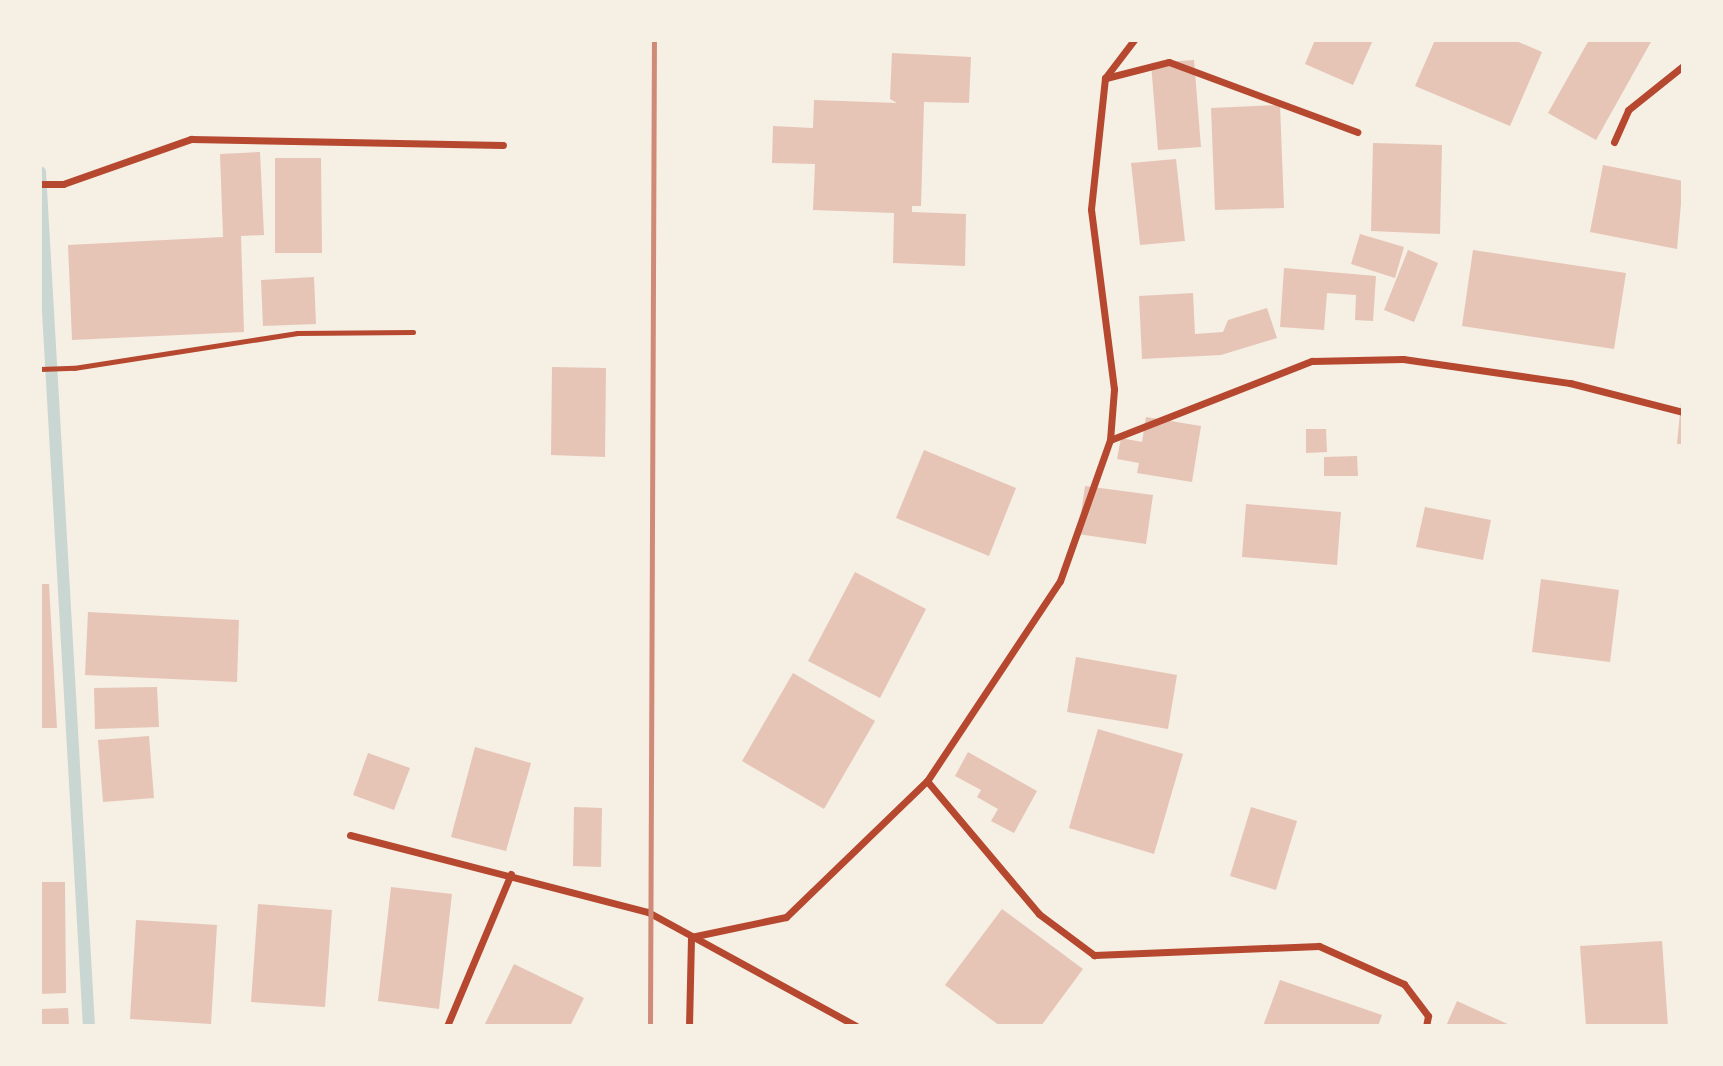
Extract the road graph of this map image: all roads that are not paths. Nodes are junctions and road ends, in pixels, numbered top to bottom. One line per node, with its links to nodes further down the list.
1 (1134, 40): 3 (street)
2 (1683, 66): 5 (street)
3 (1105, 78): 4 (street); 9 (street)
4 (1357, 132)
5 (1614, 142)
6 (503, 145): 7 (street)
7 (40, 184)
8 (1683, 412): 9 (street)
9 (1110, 440): 10 (street)
10 (927, 781): 13 (street); 17 (street)
11 (350, 835): 12 (street)
12 (511, 874): 13 (street); 14 (street)
13 (691, 937): 15 (street); 16 (street)
14 (447, 1026)
15 (689, 1026)
16 (856, 1026)
17 (1426, 1026)

